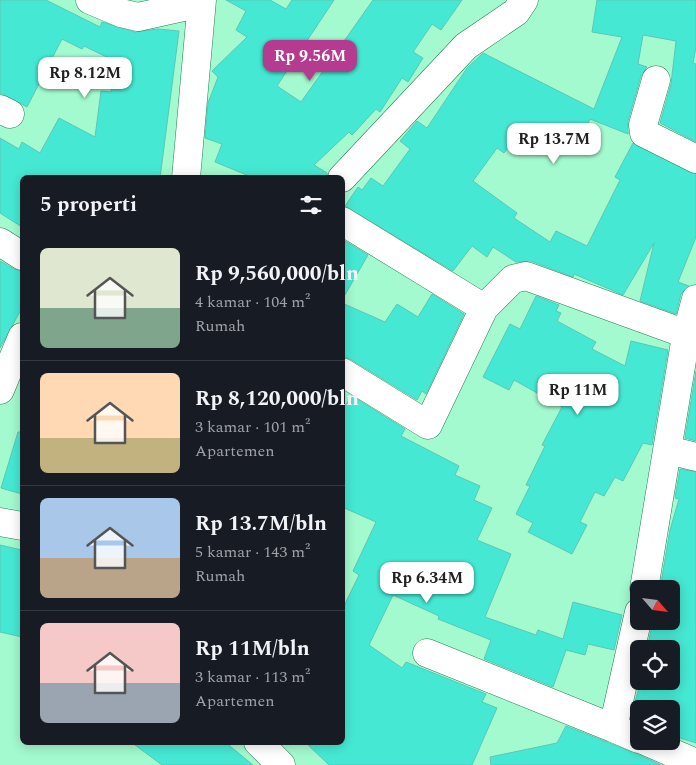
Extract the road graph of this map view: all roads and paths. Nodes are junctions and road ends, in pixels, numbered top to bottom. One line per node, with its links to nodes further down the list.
1 (90, 0): 3 (street)
2 (524, 0): 7 (street)
3 (201, 2): 6 (street)
4 (656, 80): 5 (street)
5 (696, 159)
6 (186, 175)
7 (345, 175)
8 (345, 224): 12 (street)
9 (0, 242): 10 (street)
10 (20, 255)
11 (696, 299): 13 (street)
12 (484, 308): 13 (street); 15 (street)
13 (691, 334): 17 (street)
14 (20, 342): 16 (street)
15 (345, 374)
16 (0, 390)
17 (668, 450): 18 (street); 21 (street)
18 (696, 457)
19 (0, 522): 20 (street)
20 (20, 526)
21 (646, 580)
22 (635, 630): 24 (street)
23 (427, 653): 24 (street)
24 (613, 728): 25 (street)
25 (630, 735)
26 (261, 745): 29 (street)
27 (666, 750): 28 (street)
28 (696, 763)
29 (281, 765)

